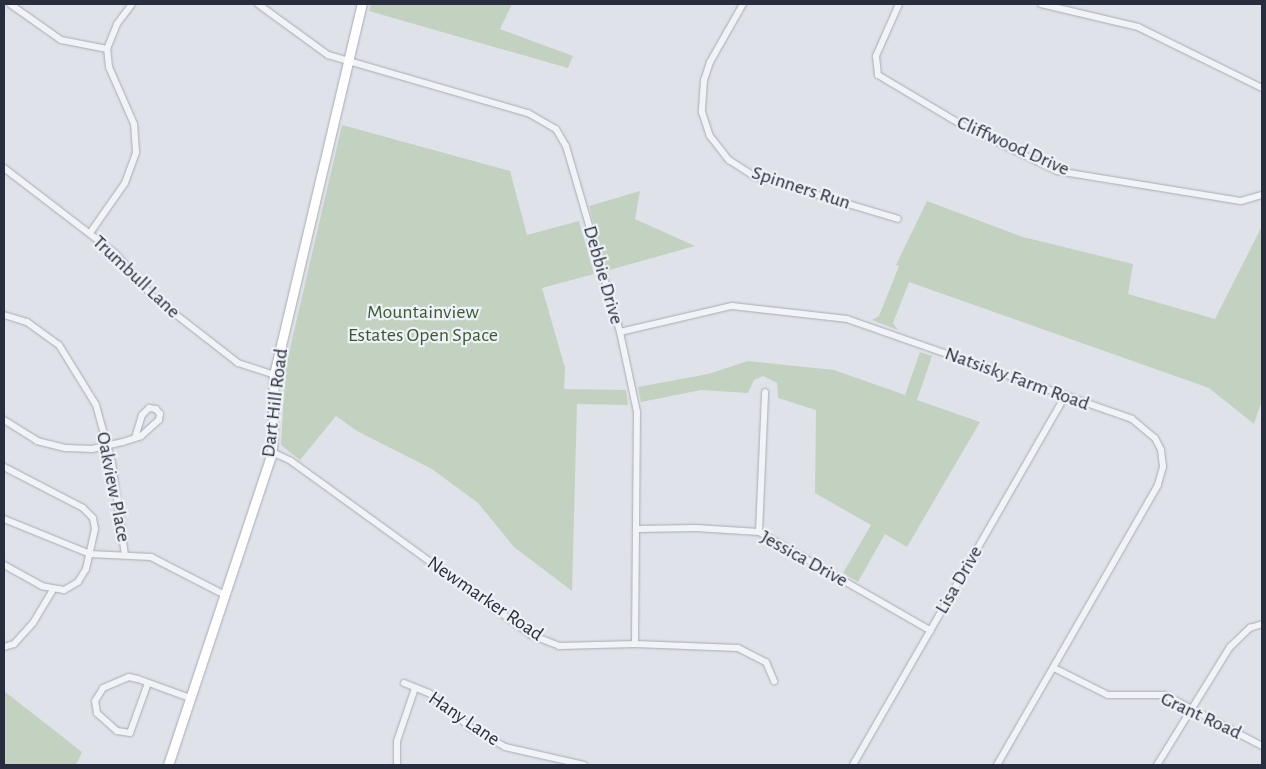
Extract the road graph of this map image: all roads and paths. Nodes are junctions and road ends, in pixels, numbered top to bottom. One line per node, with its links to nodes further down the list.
1 (10, 4): 8 (street)
2 (132, 4): 8 (street)
3 (258, 4): 9 (street, Debbie Drive)
4 (362, 4): 9 (main road, Dart Hill Road)
5 (743, 4): 13 (street, Spinners Run)
6 (899, 4): 12 (street, Cliffwood Drive)
7 (1041, 4): 10 (street)
8 (107, 49): 14 (street)
9 (348, 61): 16 (street, Debbie Drive); 17 (main road, Dart Hill Road)
10 (1262, 88)
11 (4, 168): 14 (street, Trumbull Lane)
12 (1262, 195)
13 (898, 219)
14 (90, 233): 17 (street, Trumbull Lane)
15 (4, 315): 22 (street, Oakview Place)
16 (620, 332): 19 (street, Natsisky Farm Road); 26 (street, Debbie Drive)
17 (274, 375): 23 (main road, Dart Hill Road)
18 (764, 392): 27 (street)
19 (1065, 396): 34 (street, Lisa Drive); 37 (street, Natsisky Farm Road)
20 (4, 420): 22 (street)
21 (135, 438): 21 (street); 22 (street)
22 (107, 445): 29 (street, Oakview Place)
23 (272, 452): 32 (main road, Dart Hill Road); 35 (street, Newmarker Road)
24 (4, 467): 28 (street)
25 (4, 519): 28 (street)
26 (637, 529): 27 (street, Jessica Drive); 35 (street, Debbie Drive)
27 (759, 532): 34 (street, Jessica Drive)
28 (90, 554): 29 (street); 31 (street)
29 (125, 555): 32 (street)
30 (4, 565): 31 (street)
31 (53, 590): 36 (street)
32 (224, 594): 42 (main road, Dart Hill Road)
33 (1262, 624): 43 (street)
34 (930, 631): 48 (street, Lisa Drive)
35 (635, 644): 38 (street, Newmarker Road)
36 (4, 647)
37 (1054, 668): 43 (street, Grant Road); 49 (street)
38 (774, 681)
39 (404, 682): 41 (street, Hany Lane)
40 (148, 683): 40 (street); 42 (street)
41 (415, 688): 46 (street); 47 (street, Hany Lane)
42 (190, 698): 45 (main road, Dart Hill Road)
43 (1193, 709): 44 (street, Grant Road); 50 (street)
44 (1262, 746)
45 (168, 765)
46 (397, 765)
47 (584, 765)
48 (853, 765)
49 (997, 765)
50 (1157, 765)

